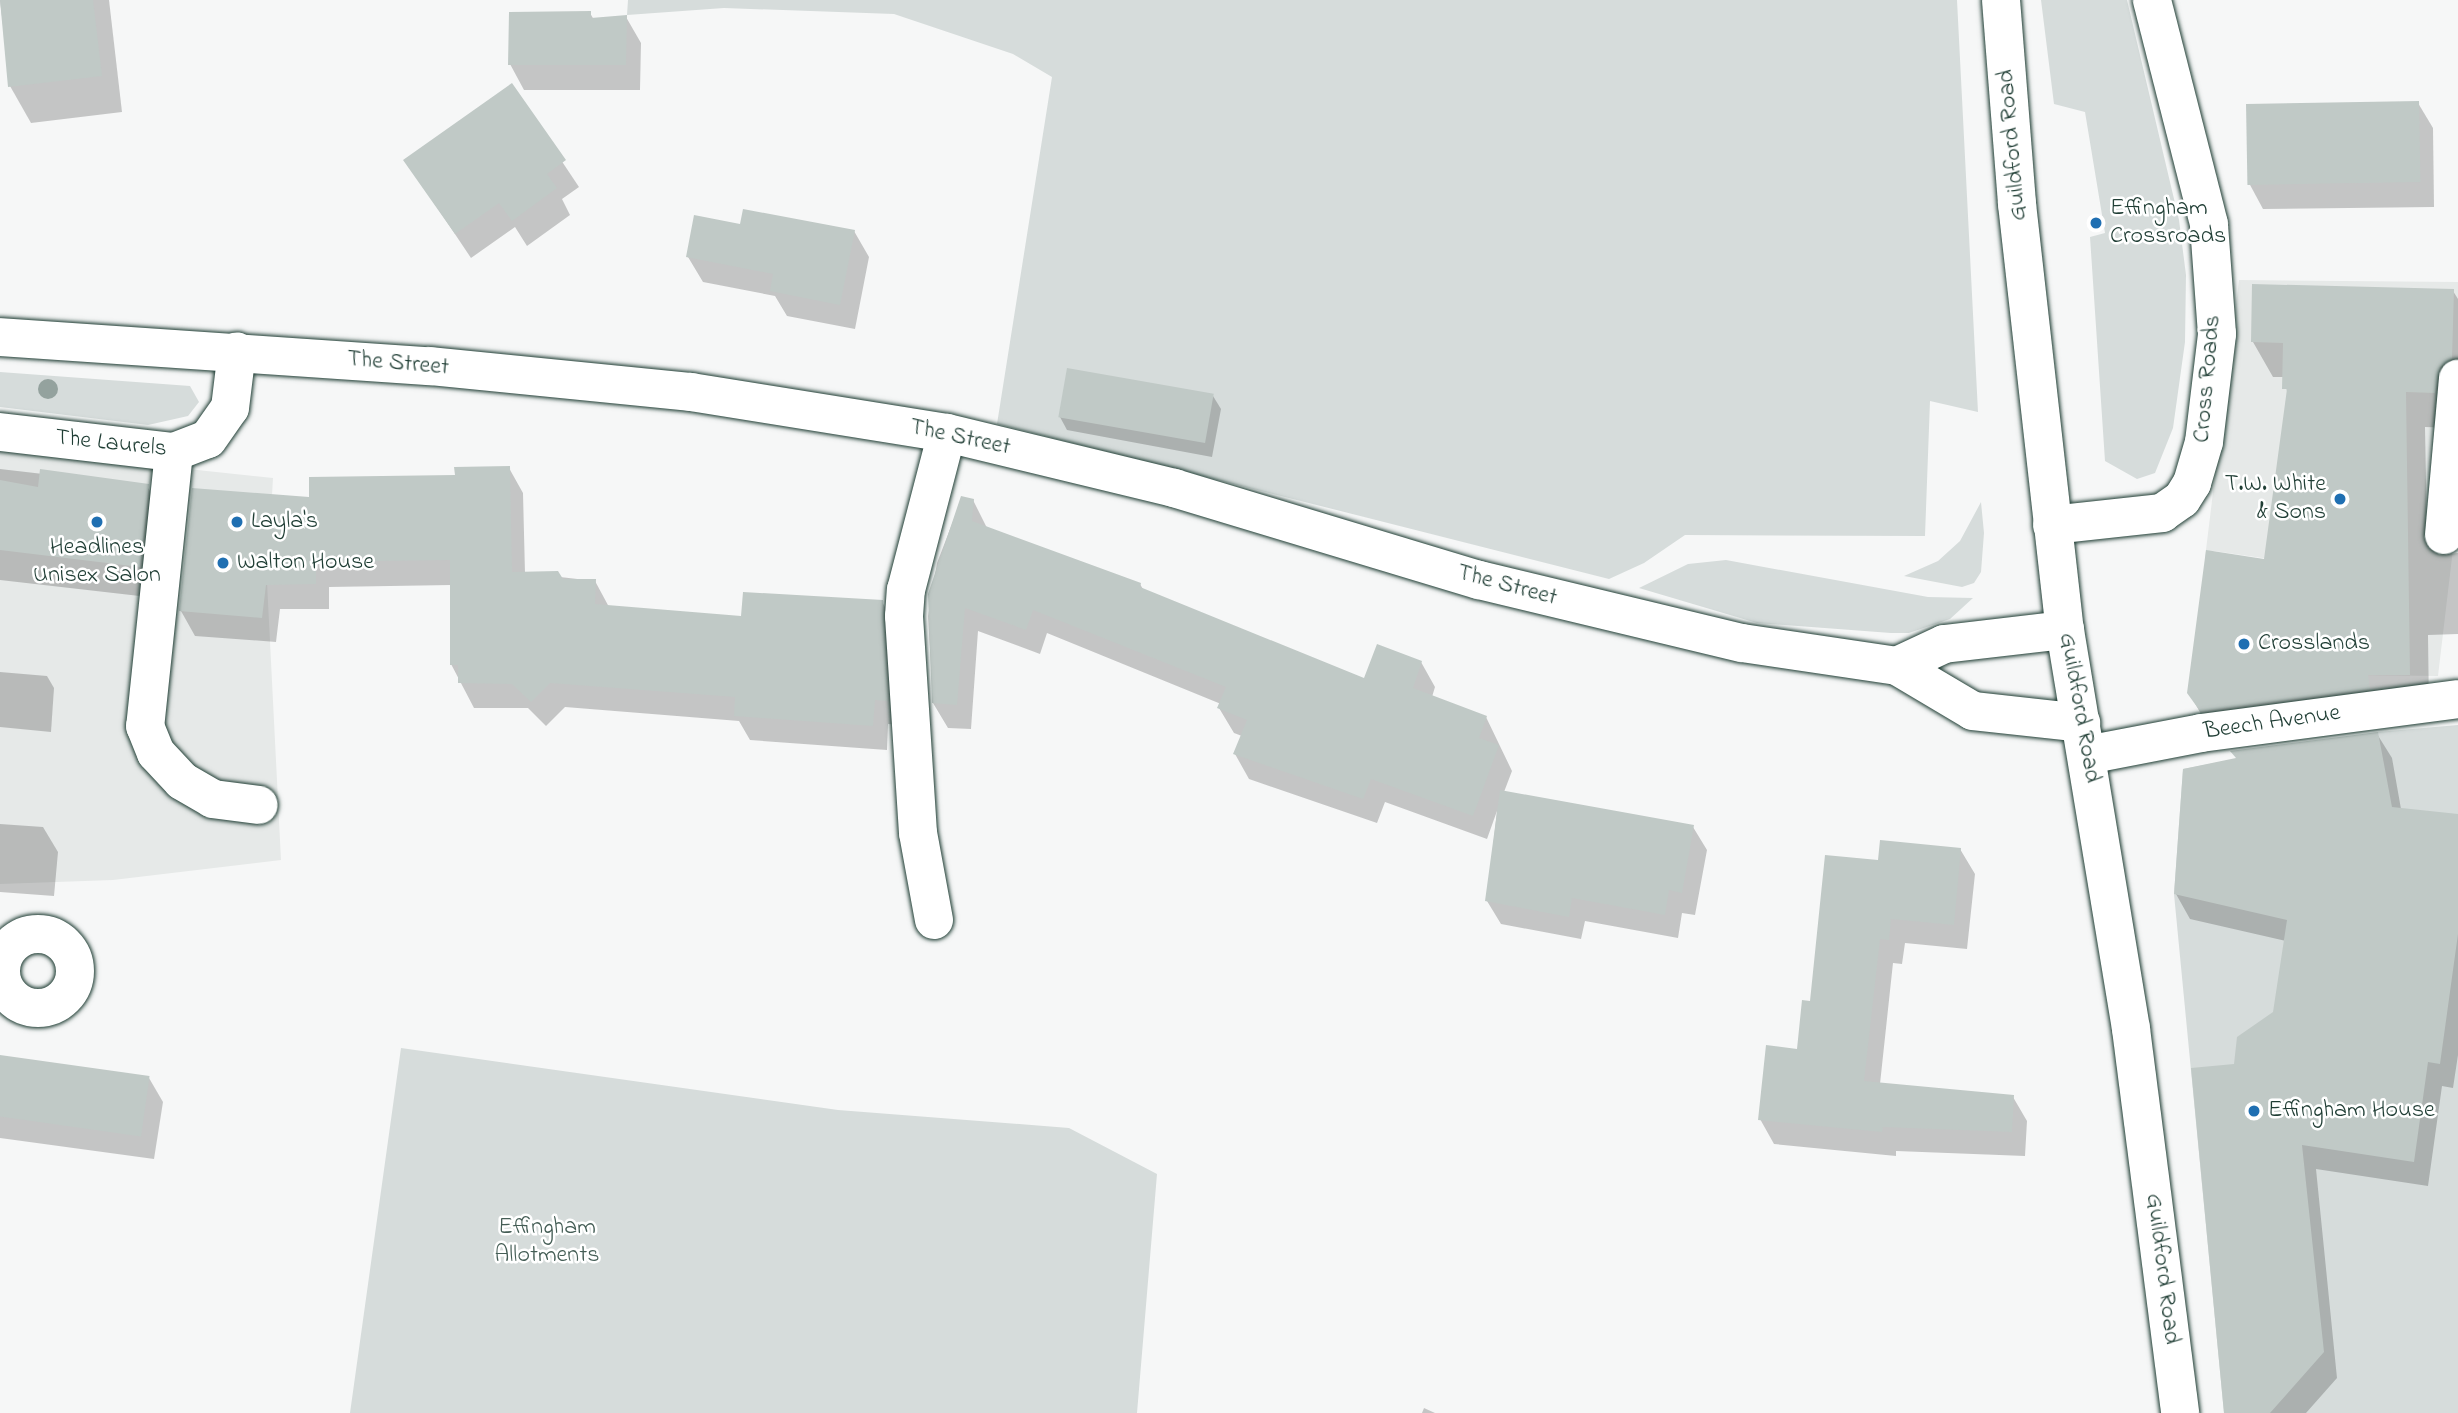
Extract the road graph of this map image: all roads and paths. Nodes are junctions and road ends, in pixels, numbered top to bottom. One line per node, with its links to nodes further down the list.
1 (2001, 0): 9 (street, Guildford Road)
2 (2154, 0): 9 (street, Cross Roads)
3 (0, 337): 4 (street, The Street)
4 (237, 351): 7 (street, The Street); 8 (street, The Laurels)
5 (2458, 379): 10 (street)
6 (0, 432): 8 (street, The Laurels)
7 (947, 433): 12 (street, The Street); 16 (street)
8 (174, 452): 15 (street)
9 (2052, 525): 11 (street, Guildford Road)
10 (2444, 535)
11 (2065, 630): 12 (street); 14 (street, Guildford Road)
12 (1897, 666): 14 (street, The Street)
13 (2458, 699): 14 (street, Beech Avenue)
14 (2084, 739): 17 (street, Guildford Road)
15 (259, 805)
16 (934, 920)
17 (2180, 1413)

